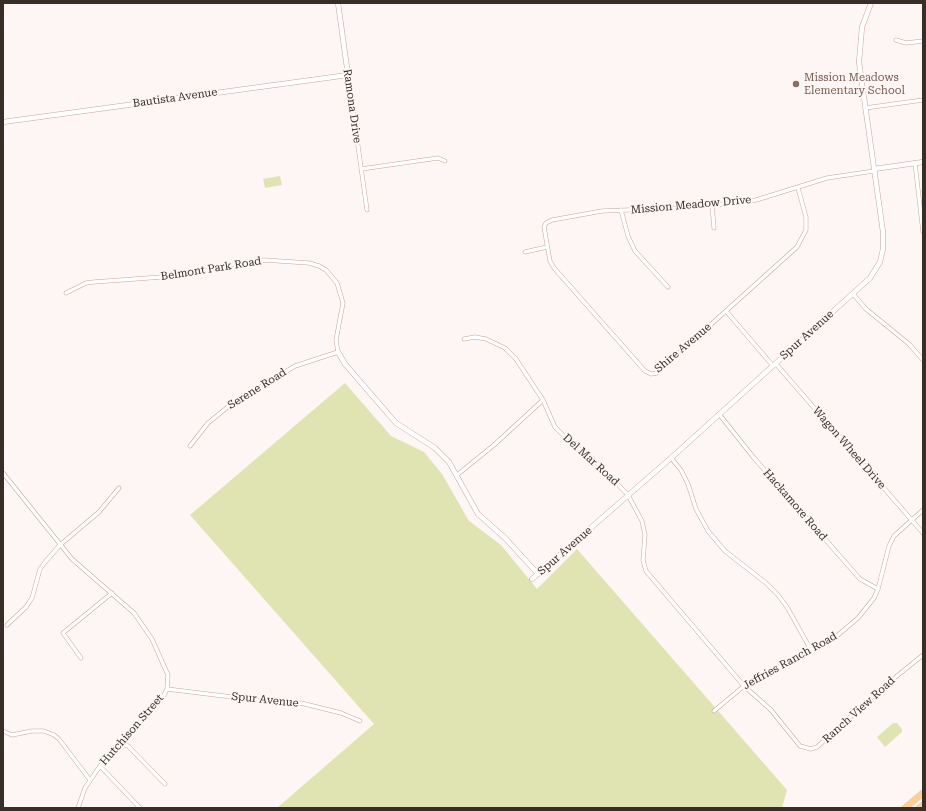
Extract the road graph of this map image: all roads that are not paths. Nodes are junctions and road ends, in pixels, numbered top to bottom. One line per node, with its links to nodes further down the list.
1 (338, 3): 5 (street, Ramona Drive)
2 (871, 3): 7 (street, Spur Avenue)
3 (896, 40): 4 (street)
4 (923, 41)
5 (348, 75): 8 (street, Bautista Avenue); 12 (street, Ramona Drive)
6 (923, 100): 7 (street)
7 (865, 108): 13 (street, Spur Avenue)
8 (3, 122)
9 (445, 161): 12 (street)
10 (923, 162): 11 (street, Mission Meadow Drive)
11 (915, 163): 13 (street, Mission Meadow Drive); 19 (street)
12 (361, 169): 16 (street, Ramona Drive)
13 (874, 170): 14 (street, Mission Meadow Drive); 26 (street, Spur Avenue)
14 (798, 188): 15 (street, Mission Meadow Drive); 27 (street, Shire Avenue)
15 (712, 205): 17 (street, Mission Meadow Drive); 20 (street)
16 (367, 210)
17 (621, 210): 18 (street, Mission Meadow Drive); 24 (street)
18 (552, 220): 22 (street, Shire Avenue)
19 (922, 222): 21 (street)
20 (714, 228)
21 (923, 232)
22 (547, 247): 23 (street); 27 (street, Shire Avenue)
23 (525, 252)
24 (668, 287)
25 (66, 293): 29 (street, Belmont Park Road)
26 (853, 294): 30 (street); 31 (street, Spur Avenue)
27 (726, 311): 31 (street, Wagon Wheel Drive)
28 (464, 339): 32 (street, Del Mar Road)
29 (338, 352): 34 (street, Serene Road); 37 (street)
30 (923, 360)
31 (774, 365): 33 (street, Spur Avenue); 41 (street, Wagon Wheel Drive)
32 (543, 400): 37 (street); 39 (street, Del Mar Road)
33 (719, 414): 35 (street, Spur Avenue); 46 (street, Hackamore Road)
34 (190, 446)
35 (671, 458): 39 (street, Spur Avenue); 49 (street)
36 (3, 473): 43 (street, Hutchison Street)
37 (457, 475): 44 (street)
38 (119, 488): 43 (street)
39 (628, 495): 44 (street, Spur Avenue); 52 (street, Del Mar Road)
40 (923, 510): 41 (street, Jeffries Ranch Road)
41 (912, 519): 42 (street, Wagon Wheel Drive); 46 (street, Jeffries Ranch Road)
42 (923, 533)
43 (60, 545): 47 (street, Hutchison Street); 48 (street)
44 (538, 574): 45 (street, Spur Avenue)
45 (532, 579)
46 (878, 589): 49 (street, Jeffries Ranch Road)
47 (112, 593): 51 (street); 53 (street, Hutchison Street)
48 (7, 624)
49 (811, 650): 52 (street, Jeffries Ranch Road)
50 (923, 655): 52 (street, Ranch View Road)
51 (81, 658)
52 (744, 686): 54 (street, Jeffries Ranch Road)
53 (167, 689): 55 (street, Spur Avenue); 57 (street, Hutchison Street)
54 (714, 711)
55 (360, 721)
56 (3, 731): 59 (street)
57 (119, 743): 58 (street, Hutchison Street); 60 (street)
58 (100, 766): 59 (street, Hutchison Street); 64 (street)
59 (90, 780): 63 (street, Hutchison Street)
60 (166, 784)
61 (923, 793): 65 (highway)
62 (923, 805): 66 (highway)
63 (78, 808)
64 (140, 808)
65 (905, 808)
66 (920, 808)

